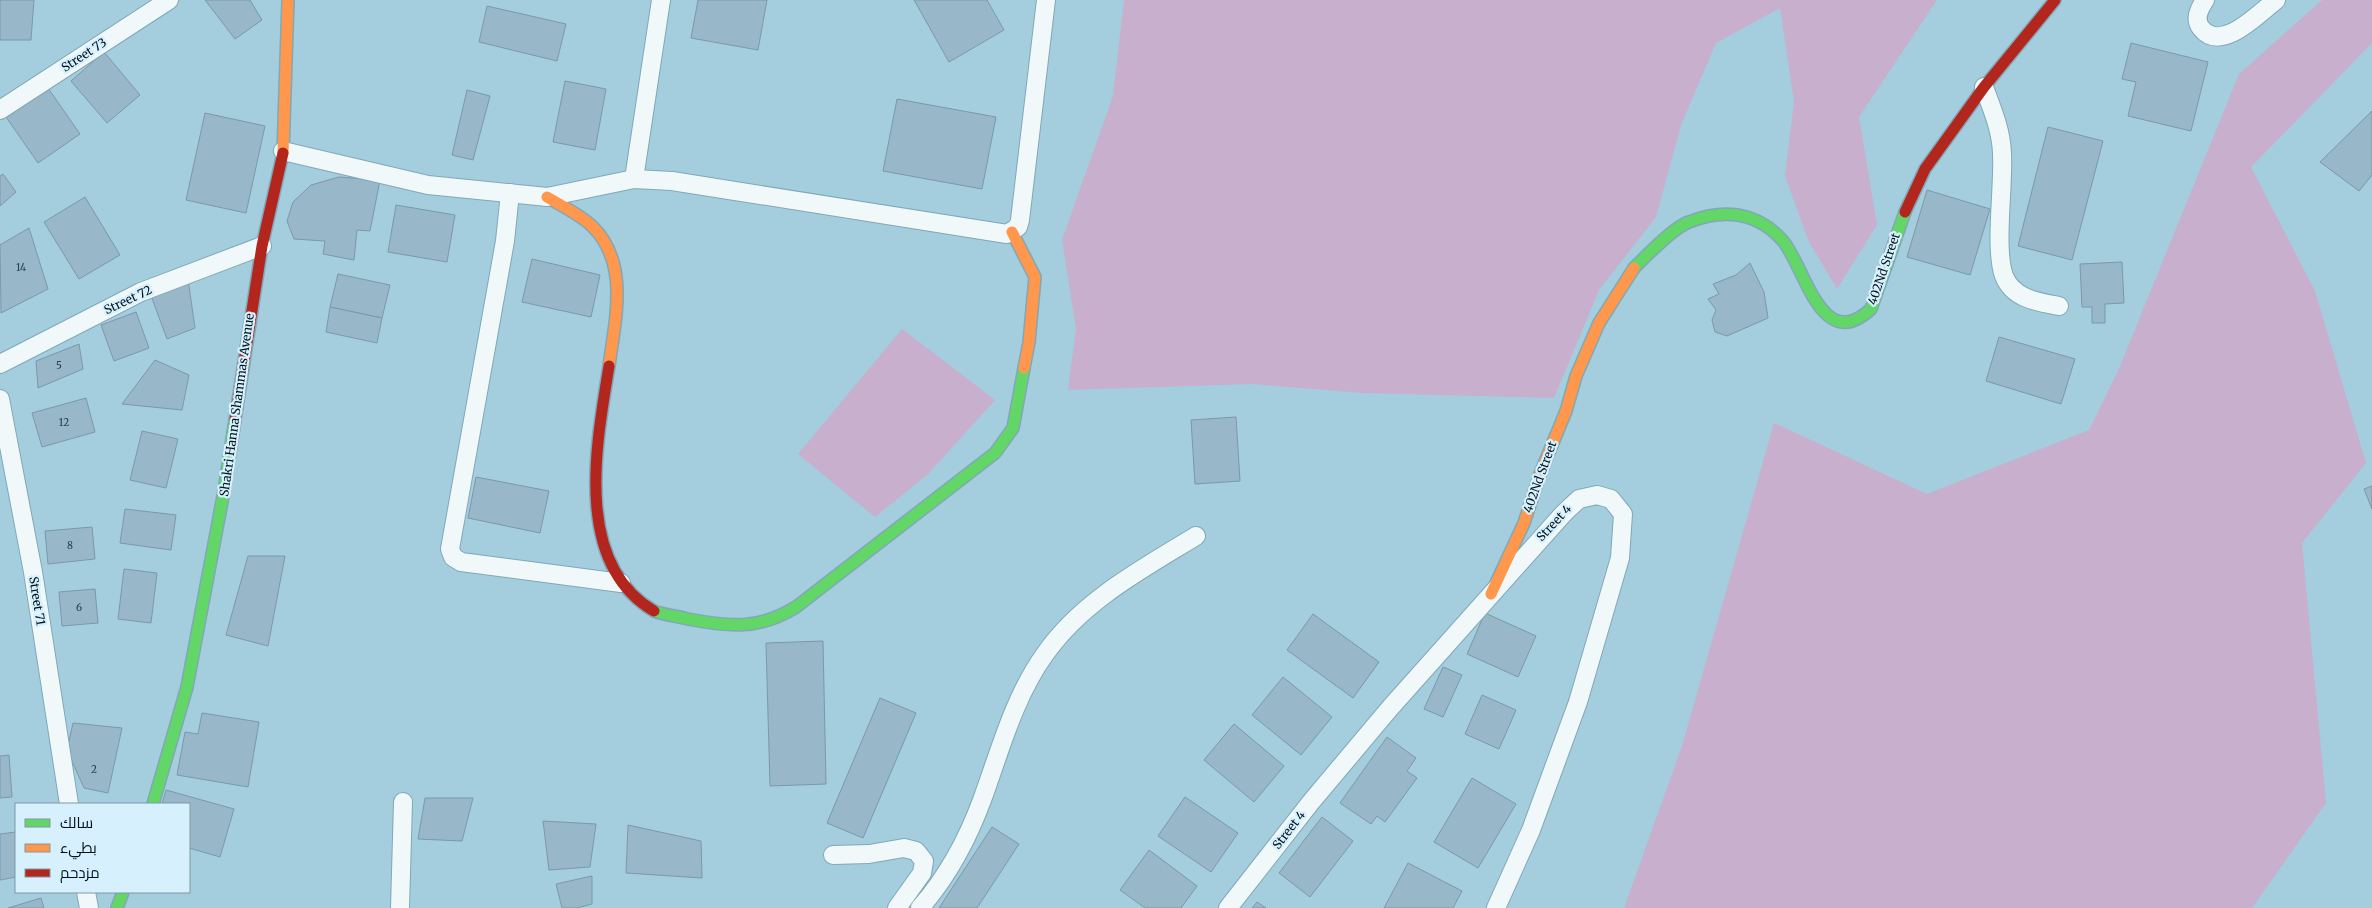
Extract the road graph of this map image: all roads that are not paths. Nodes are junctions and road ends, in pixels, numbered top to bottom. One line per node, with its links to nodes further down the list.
1 (169, 0): 9 (street, Street 73)
2 (288, 0): 10 (street, Shakri Hanna Shammas Avenue)
3 (661, 0): 11 (street)
4 (2055, 0): 8 (street, 402Nd Street)
5 (2205, 0): 6 (street)
6 (2276, 0)
7 (1045, 8): 14 (street)
8 (1984, 87): 16 (street); 21 (street, 402Nd Street)
9 (0, 110)
10 (283, 151): 12 (street); 15 (street, Shakri Hanna Shammas Avenue)
11 (634, 179): 13 (street); 14 (street)
12 (510, 193): 13 (street); 20 (street)
13 (546, 197): 20 (street)
14 (1012, 232): 20 (street)
15 (262, 246): 17 (street, Street 72); 24 (street, Shakri Hanna Shammas Avenue)
16 (2059, 306)
17 (0, 364)
18 (0, 399): 23 (street, Street 71)
19 (1196, 536): 32 (street)
20 (621, 583)
21 (1491, 594): 33 (street, Street 4); 34 (street, Street 4)
22 (403, 802): 30 (street)
23 (69, 803)
24 (153, 803)
25 (833, 856): 31 (street)
26 (86, 893): 28 (street)
27 (123, 893): 29 (street)
28 (89, 908)
29 (117, 908)
30 (400, 908)
31 (897, 908)
32 (920, 908)
33 (1228, 908)
34 (1496, 908)

